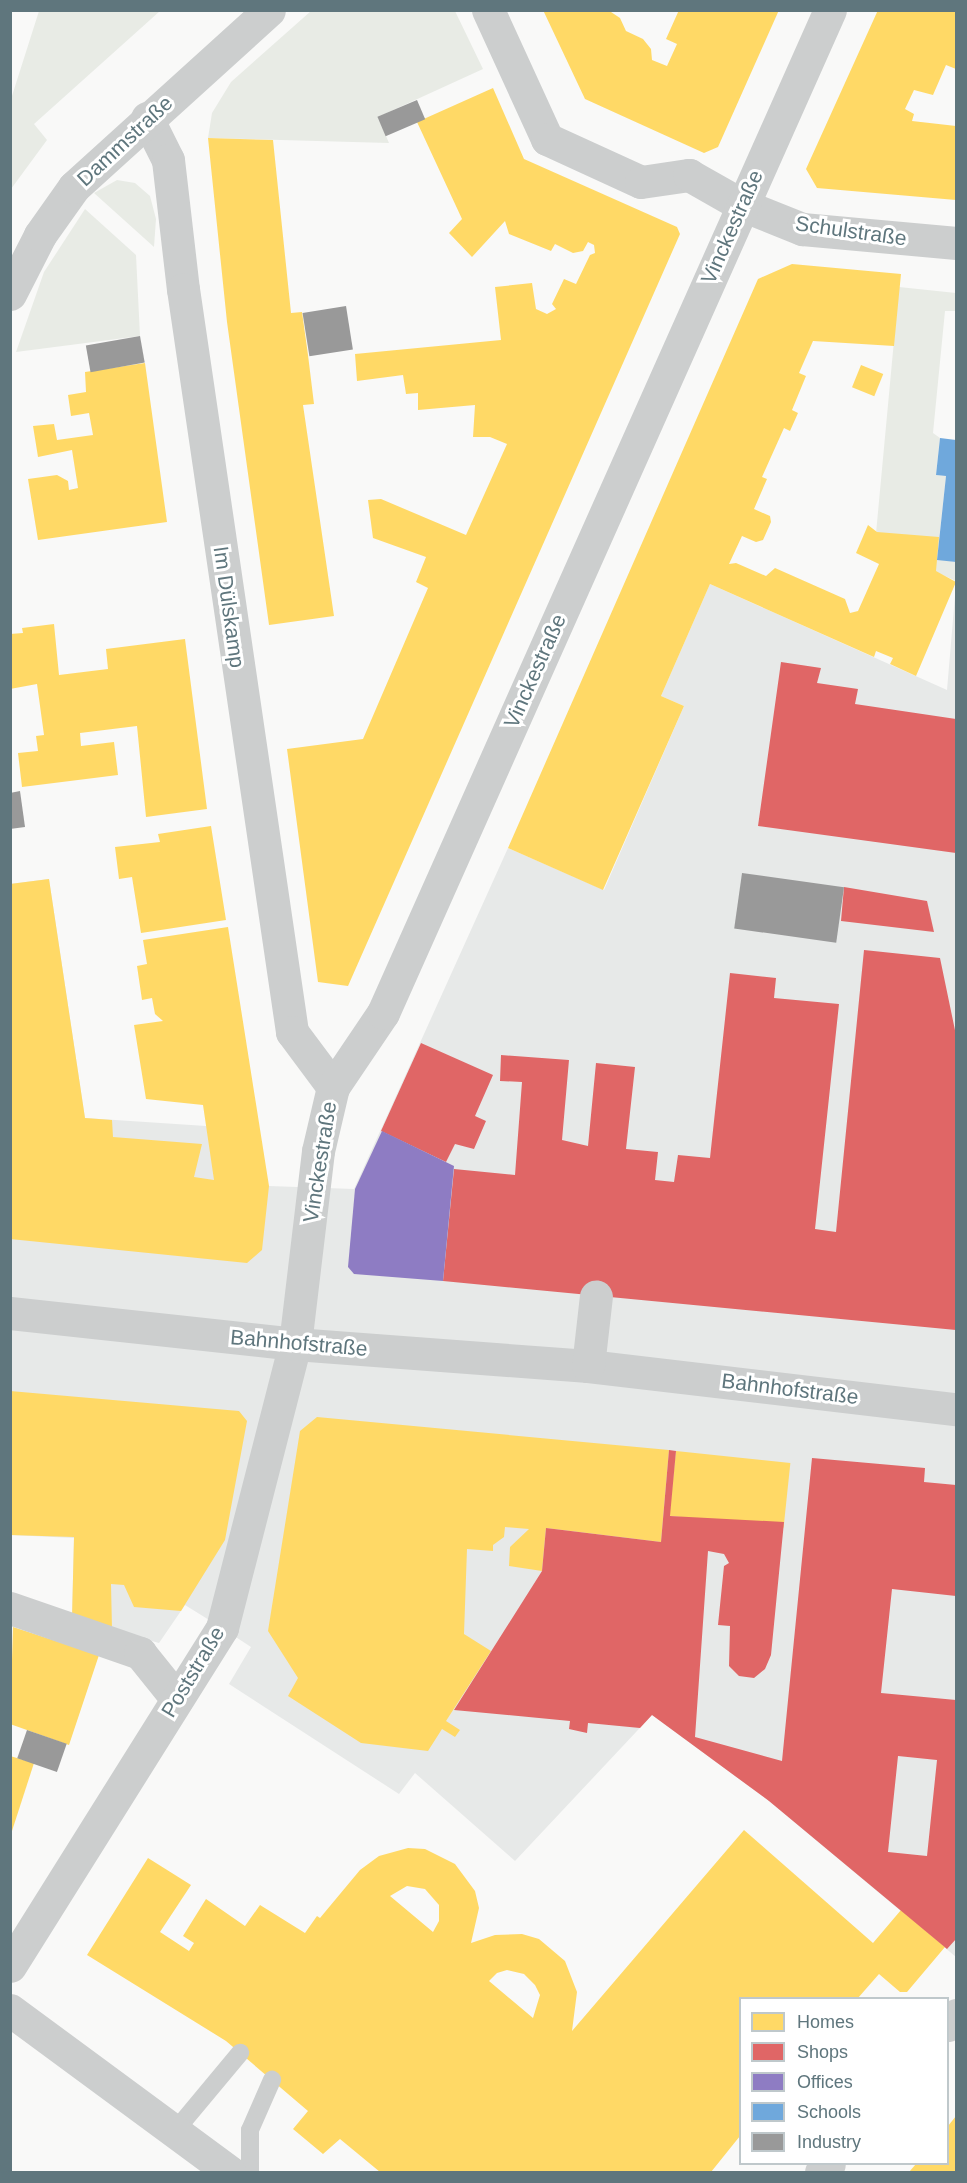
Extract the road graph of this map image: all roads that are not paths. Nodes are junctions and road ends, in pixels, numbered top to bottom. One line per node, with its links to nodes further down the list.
1 (269, 10): 4 (street, Dammstraße)
2 (488, 10): 5 (street, Schulstraße)
3 (830, 10): 5 (street, Vinckestraße)
4 (147, 118): 7 (street, Dammstraße); 8 (street, Im Dülskamp)
5 (742, 205): 6 (street, Schulstraße); 8 (street, Vinckestraße)
6 (957, 243)
7 (10, 294)
8 (333, 1087): 11 (street, Vinckestraße)
9 (596, 1296): 12 (street)
10 (10, 1313): 11 (street, Bahnhofstraße)
11 (295, 1344): 12 (street, Bahnhofstraße); 15 (street, Poststraße)
12 (588, 1366): 13 (street, Bahnhofstraße)
13 (957, 1408)
14 (10, 1608): 15 (street)
15 (177, 1699): 16 (street, Poststraße)
16 (10, 1966)
17 (10, 2010): 20 (street)
18 (240, 2053): 20 (lane)
19 (273, 2080): 22 (lane)
20 (175, 2131): 21 (street)
21 (230, 2172)
22 (250, 2172)

